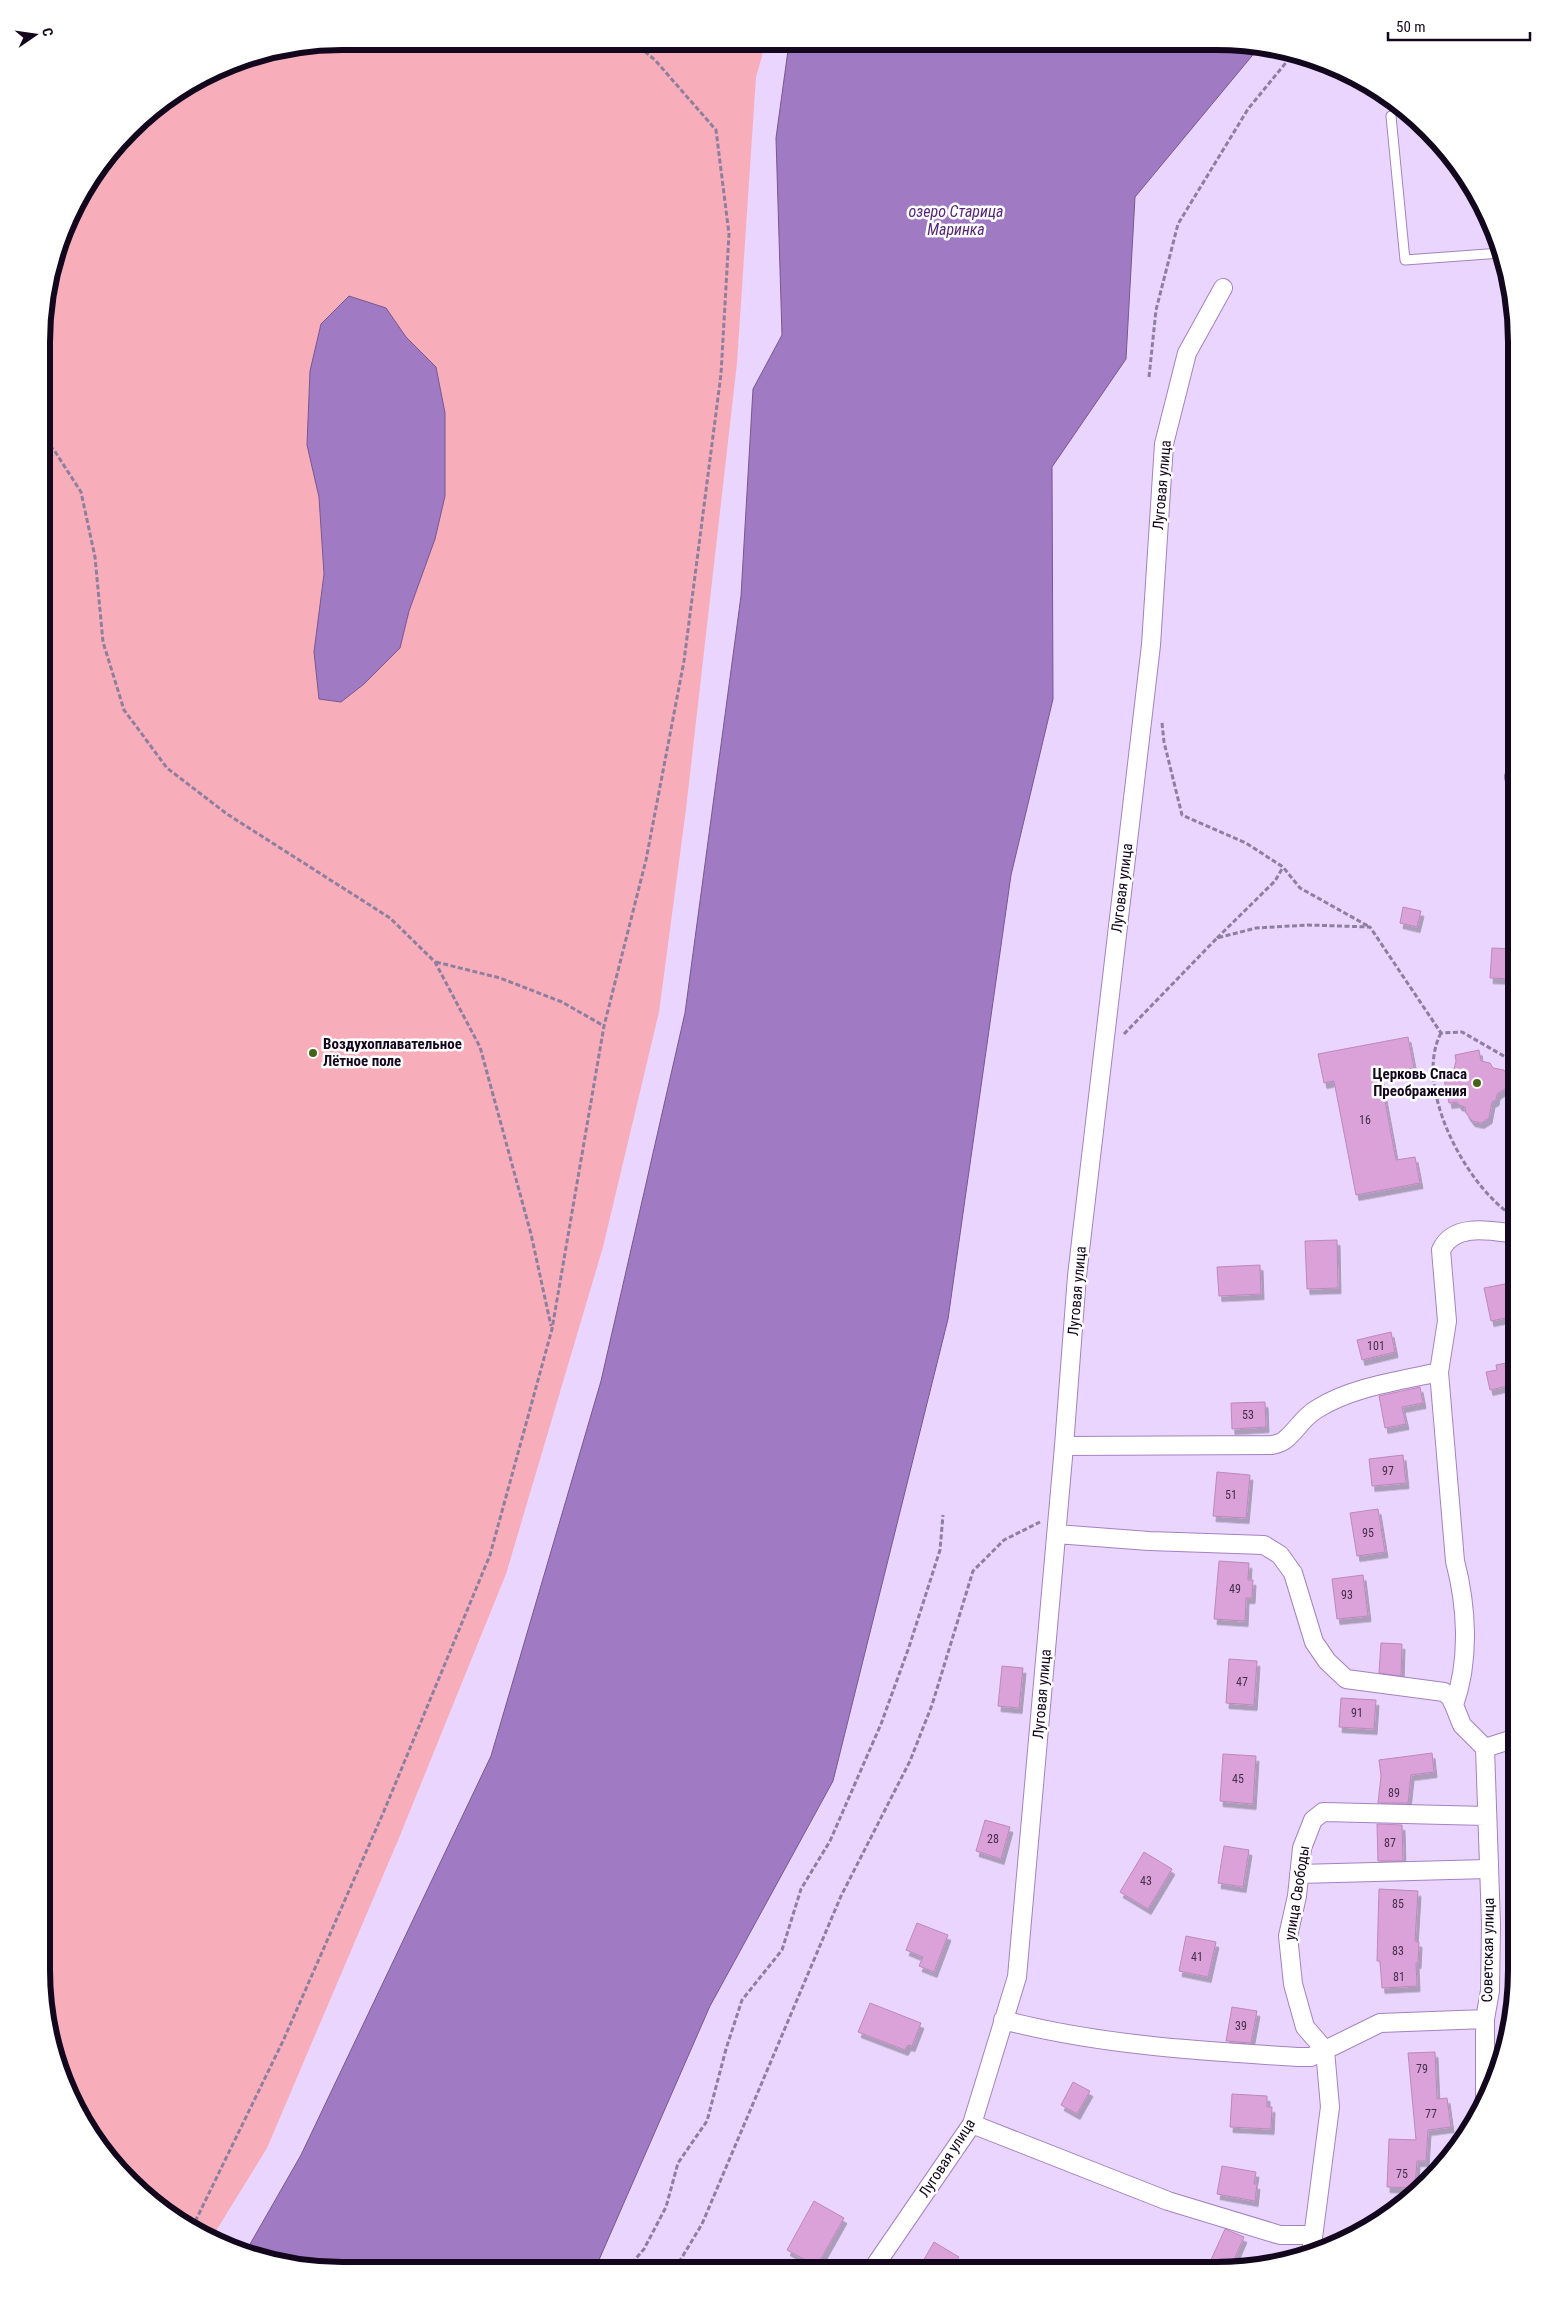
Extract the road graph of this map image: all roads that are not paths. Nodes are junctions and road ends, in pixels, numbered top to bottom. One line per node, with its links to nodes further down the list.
1 (1391, 116): 2 (lane)
2 (1495, 253)
3 (1223, 288): 6 (street, Луговая улица)
4 (1508, 1233): 5 (street)
5 (1439, 1372): 6 (street); 8 (street)
6 (1064, 1446): 7 (street, Луговая улица)
7 (1056, 1534): 8 (street); 14 (street, Луговая улица)
8 (1454, 1705): 10 (street)
9 (1508, 1741): 10 (street)
10 (1485, 1748): 11 (street, Советская улица)
11 (1486, 1808): 12 (street, Советская улица); 13 (street, улица Свободы)
12 (1488, 1869): 13 (street); 15 (street, Советская улица)
13 (1299, 1874): 16 (street, улица Свободы)
14 (1003, 2020): 16 (street); 18 (street, Луговая улица)
15 (1485, 2020): 16 (street); 17 (street, Советская улица)
16 (1325, 2050): 19 (street)
17 (1485, 2084)
18 (972, 2124): 19 (street); 21 (street, Луговая улица)
19 (1313, 2235): 20 (street)
20 (1312, 2246)
21 (877, 2262)

